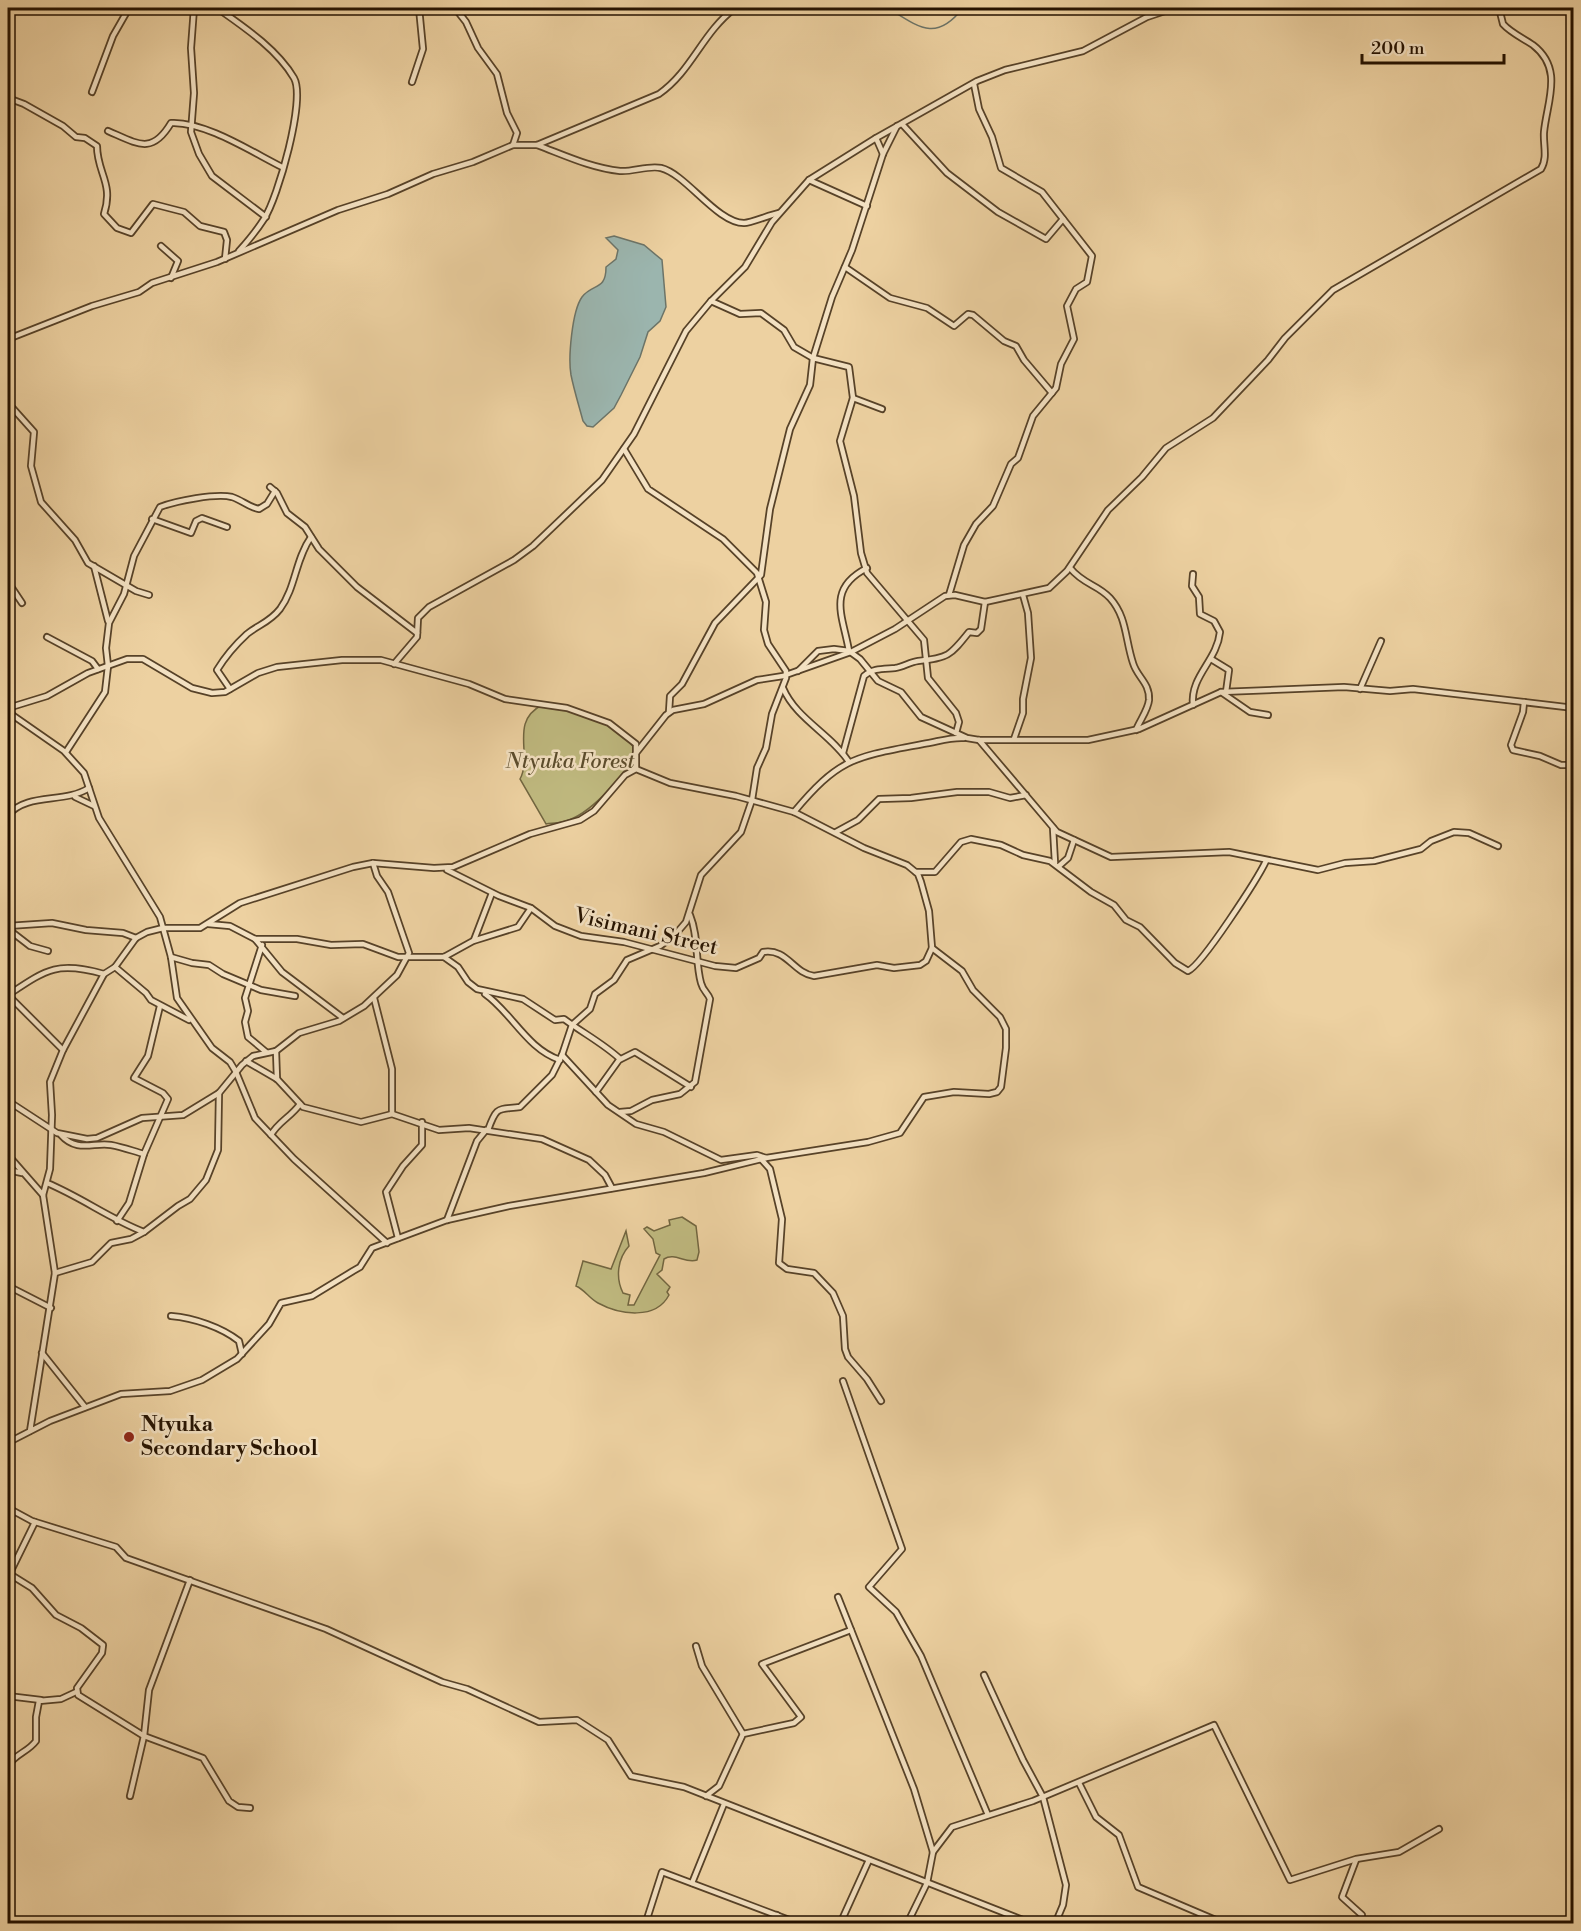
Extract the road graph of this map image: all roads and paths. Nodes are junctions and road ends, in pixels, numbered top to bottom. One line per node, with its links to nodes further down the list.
1 (129, 8): 11 (street)
2 (194, 8): 13 (street)
3 (217, 8): 20 (street)
4 (419, 8): 9 (street)
5 (455, 8): 17 (street)
6 (735, 8): 18 (street)
7 (1174, 8): 10 (street)
8 (1499, 8): 46 (street)
9 (412, 82)
10 (974, 84): 14 (street); 25 (street)
11 (92, 92)
12 (8, 98): 28 (street)
13 (191, 125): 15 (street); 20 (street); 24 (street)
14 (900, 125): 16 (street); 19 (street); 25 (street)
15 (108, 131)
16 (876, 138): 19 (street); 21 (street)
17 (513, 145): 18 (street); 27 (street)
18 (537, 145): 23 (street)
19 (883, 154): 22 (street)
20 (282, 167): 24 (street)
21 (809, 180): 22 (street); 23 (street)
22 (867, 206): 29 (street)
23 (779, 213): 31 (street)
24 (266, 218): 27 (street)
25 (1063, 219): 34 (street)
26 (161, 246): 30 (street)
27 (239, 251): 28 (street)
28 (225, 259): 30 (street)
29 (845, 267): 33 (street); 34 (street)
30 (171, 278): 32 (street)
31 (711, 301): 33 (street); 38 (street)
32 (8, 339)
33 (813, 358): 35 (street); 48 (street)
34 (1052, 393): 52 (street)
35 (854, 398): 37 (street); 45 (street)
36 (8, 403): 44 (street)
37 (882, 409)
38 (624, 449): 48 (street); 58 (street)
39 (270, 487): 40 (street)
40 (275, 491): 41 (street); 43 (street)
41 (152, 519): 42 (street); 50 (street)
42 (227, 528)
43 (311, 537): 58 (street); 71 (street)
44 (94, 566): 50 (street); 57 (street)
45 (867, 568): 56 (street); 61 (street)
46 (1070, 568): 53 (street); 80 (street)
47 (1193, 574): 62 (street)
48 (759, 578): 69 (street); 78 (street)
49 (8, 582): 55 (street)
50 (127, 585): 51 (street); 57 (street)
51 (149, 595)
52 (949, 595): 54 (street); 56 (street)
53 (1023, 596): 54 (street); 83 (street)
54 (985, 602): 63 (street)
55 (22, 603)
56 (907, 619): 61 (street); 63 (street)
57 (109, 623): 65 (street)
58 (417, 633): 64 (street)
59 (47, 637): 66 (street)
60 (1381, 641): 72 (street)
61 (850, 652): 67 (street); 67 (street); 68 (street)
62 (1211, 659): 73 (street); 75 (street)
63 (925, 661): 68 (street); 81 (street)
64 (393, 664): 71 (street); 86 (street)
65 (108, 666): 66 (street); 71 (street); 85 (street)
66 (98, 669): 77 (street)
67 (798, 671): 69 (street)
68 (870, 671): 81 (street); 87 (street)
69 (787, 675): 70 (street); 78 (street)
70 (783, 687): 87 (street); 94 (street)
71 (230, 689)
72 (1360, 689): 73 (street); 74 (street)
73 (1223, 692): 75 (street); 79 (street)
74 (1524, 702): 76 (street); 89 (street)
75 (1193, 705): 80 (street)
76 (1574, 708)
77 (8, 710): 85 (street)
78 (669, 712): 86 (street)
79 (1268, 715)
80 (1136, 730): 83 (street)
81 (956, 733): 82 (street)
82 (967, 738): 84 (street); 88 (street)
83 (1014, 739): 84 (street)
84 (979, 740): 92 (street)
85 (66, 752): 91 (street)
86 (636, 753): 90 (street)
87 (843, 753): 88 (street)
88 (849, 762): 96 (street)
89 (1574, 765)
90 (636, 769): 94 (street); 105 (street)
91 (89, 788): 93 (street); 95 (street)
92 (1026, 795): 98 (street); 99 (street)
93 (75, 796): 95 (street); 97 (street)
94 (752, 800): 96 (street); 111 (street)
95 (94, 806): 114 (street)
96 (795, 812): 99 (street)
97 (8, 815)
98 (1053, 828): 100 (street); 104 (street)
99 (836, 832): 106 (street)
100 (1074, 840): 102 (street); 104 (street)
101 (1498, 846): 102 (street)
102 (1266, 861): 104 (street)
103 (373, 863): 105 (street); 112 (street); 122 (street)
104 (1057, 864): 107 (street)
105 (445, 869): 109 (street, Visimani Street)
106 (916, 872): 107 (street); 108 (street)
107 (932, 873): 108 (street)
108 (922, 886): 119 (street)
109 (492, 893): 110 (street, Visimani Street); 117 (street)
110 (531, 908): 117 (street); 120 (street, Visimani Street)
111 (690, 915): 120 (street); 125 (street)
112 (208, 924): 114 (street); 116 (street)
113 (8, 927): 115 (street); 121 (street)
114 (163, 928): 115 (street); 123 (street)
115 (136, 938): 126 (street)
116 (255, 939): 118 (street); 122 (street)
117 (474, 940): 124 (street)
118 (262, 945): 128 (street); 134 (street)
119 (932, 948): 125 (street, Visimani Street); 160 (street)
120 (651, 950): 125 (street, Visimani Street); 136 (street)
121 (48, 951)
122 (407, 956): 124 (street); 132 (street)
123 (171, 957): 128 (street); 135 (street)
124 (444, 957): 129 (street)
125 (699, 963): 145 (street)
126 (115, 967): 127 (street); 133 (street)
127 (104, 974): 130 (street); 137 (street)
128 (249, 984): 131 (street); 139 (street)
129 (483, 992): 136 (street); 140 (street)
130 (8, 995): 137 (street)
131 (295, 996)
132 (374, 998): 134 (street); 151 (street)
133 (160, 1006): 135 (street); 152 (street)
134 (343, 1018): 138 (street)
135 (192, 1022): 143 (street)
136 (572, 1025): 140 (street); 141 (street)
137 (63, 1050): 154 (street)
138 (276, 1051): 139 (street); 144 (street)
139 (266, 1052): 142 (street)
140 (561, 1058): 146 (street); 155 (street)
141 (620, 1059): 145 (street); 146 (street)
142 (246, 1061): 143 (street); 144 (street)
143 (236, 1072): 147 (street); 157 (street)
144 (278, 1079): 149 (street)
145 (691, 1087): 150 (street)
146 (596, 1092): 150 (street)
147 (219, 1093): 152 (street); 168 (street)
148 (8, 1101): 154 (street)
149 (300, 1104): 151 (street); 157 (street)
150 (620, 1112): 160 (street)
151 (392, 1114): 153 (street)
152 (161, 1116): 156 (street); 158 (street)
153 (422, 1122): 155 (street); 169 (street)
154 (52, 1130): 156 (street); 163 (street)
155 (487, 1130): 164 (street); 166 (street)
156 (60, 1133): 158 (street)
157 (271, 1135): 170 (street)
158 (144, 1154): 167 (street)
159 (8, 1155): 162 (street)
160 (764, 1159): 164 (street); 178 (street)
161 (8, 1170): 162 (street)
162 (23, 1173): 165 (street)
163 (47, 1183): 165 (street); 167 (street)
164 (612, 1188): 166 (street)
165 (43, 1195): 171 (street)
166 (447, 1220): 169 (street)
167 (117, 1221): 168 (street)
168 (144, 1232): 171 (street)
169 (398, 1239): 170 (street)
170 (387, 1243): 176 (street)
171 (55, 1273): 173 (street)
172 (8, 1286): 173 (street)
173 (51, 1308): 175 (street)
174 (171, 1316): 176 (street)
175 (42, 1353): 179 (street); 180 (street)
176 (242, 1354): 179 (street)
177 (843, 1381): 202 (street)
178 (881, 1401)
179 (85, 1407): 180 (street)
180 (30, 1431): 181 (street)
181 (8, 1443)
182 (8, 1508): 183 (street)
183 (35, 1522): 184 (street); 185 (street)
184 (8, 1575): 190 (street)
185 (190, 1580): 194 (street); 198 (street)
186 (838, 1598): 187 (street)
187 (851, 1630): 193 (street); 204 (street)
188 (696, 1646): 193 (street)
189 (984, 1675): 199 (street)
190 (76, 1692): 192 (street); 194 (street)
191 (8, 1696): 192 (street)
192 (41, 1700): 195 (street)
193 (743, 1734): 198 (street)
194 (144, 1736): 197 (street); 201 (street)
195 (8, 1766)
196 (1079, 1783): 199 (street); 205 (street); 217 (street)
197 (130, 1796)
198 (706, 1796): 200 (street)
199 (1043, 1797): 202 (street); 216 (street)
200 (724, 1804): 206 (street); 208 (street)
201 (250, 1808)
202 (988, 1815): 204 (street)
203 (1439, 1829): 205 (street)
204 (933, 1852): 207 (street)
205 (1356, 1859): 218 (street)
206 (869, 1860): 207 (street); 213 (street)
207 (927, 1882): 214 (street); 215 (street)
208 (692, 1883): 209 (street); 210 (street)
209 (777, 1915): 211 (street); 212 (street)
210 (650, 1923)
211 (772, 1923)
212 (800, 1923)
213 (840, 1923)
214 (907, 1923)
215 (1032, 1923)
216 (1055, 1923)
217 (1225, 1923)
218 (1360, 1923)

